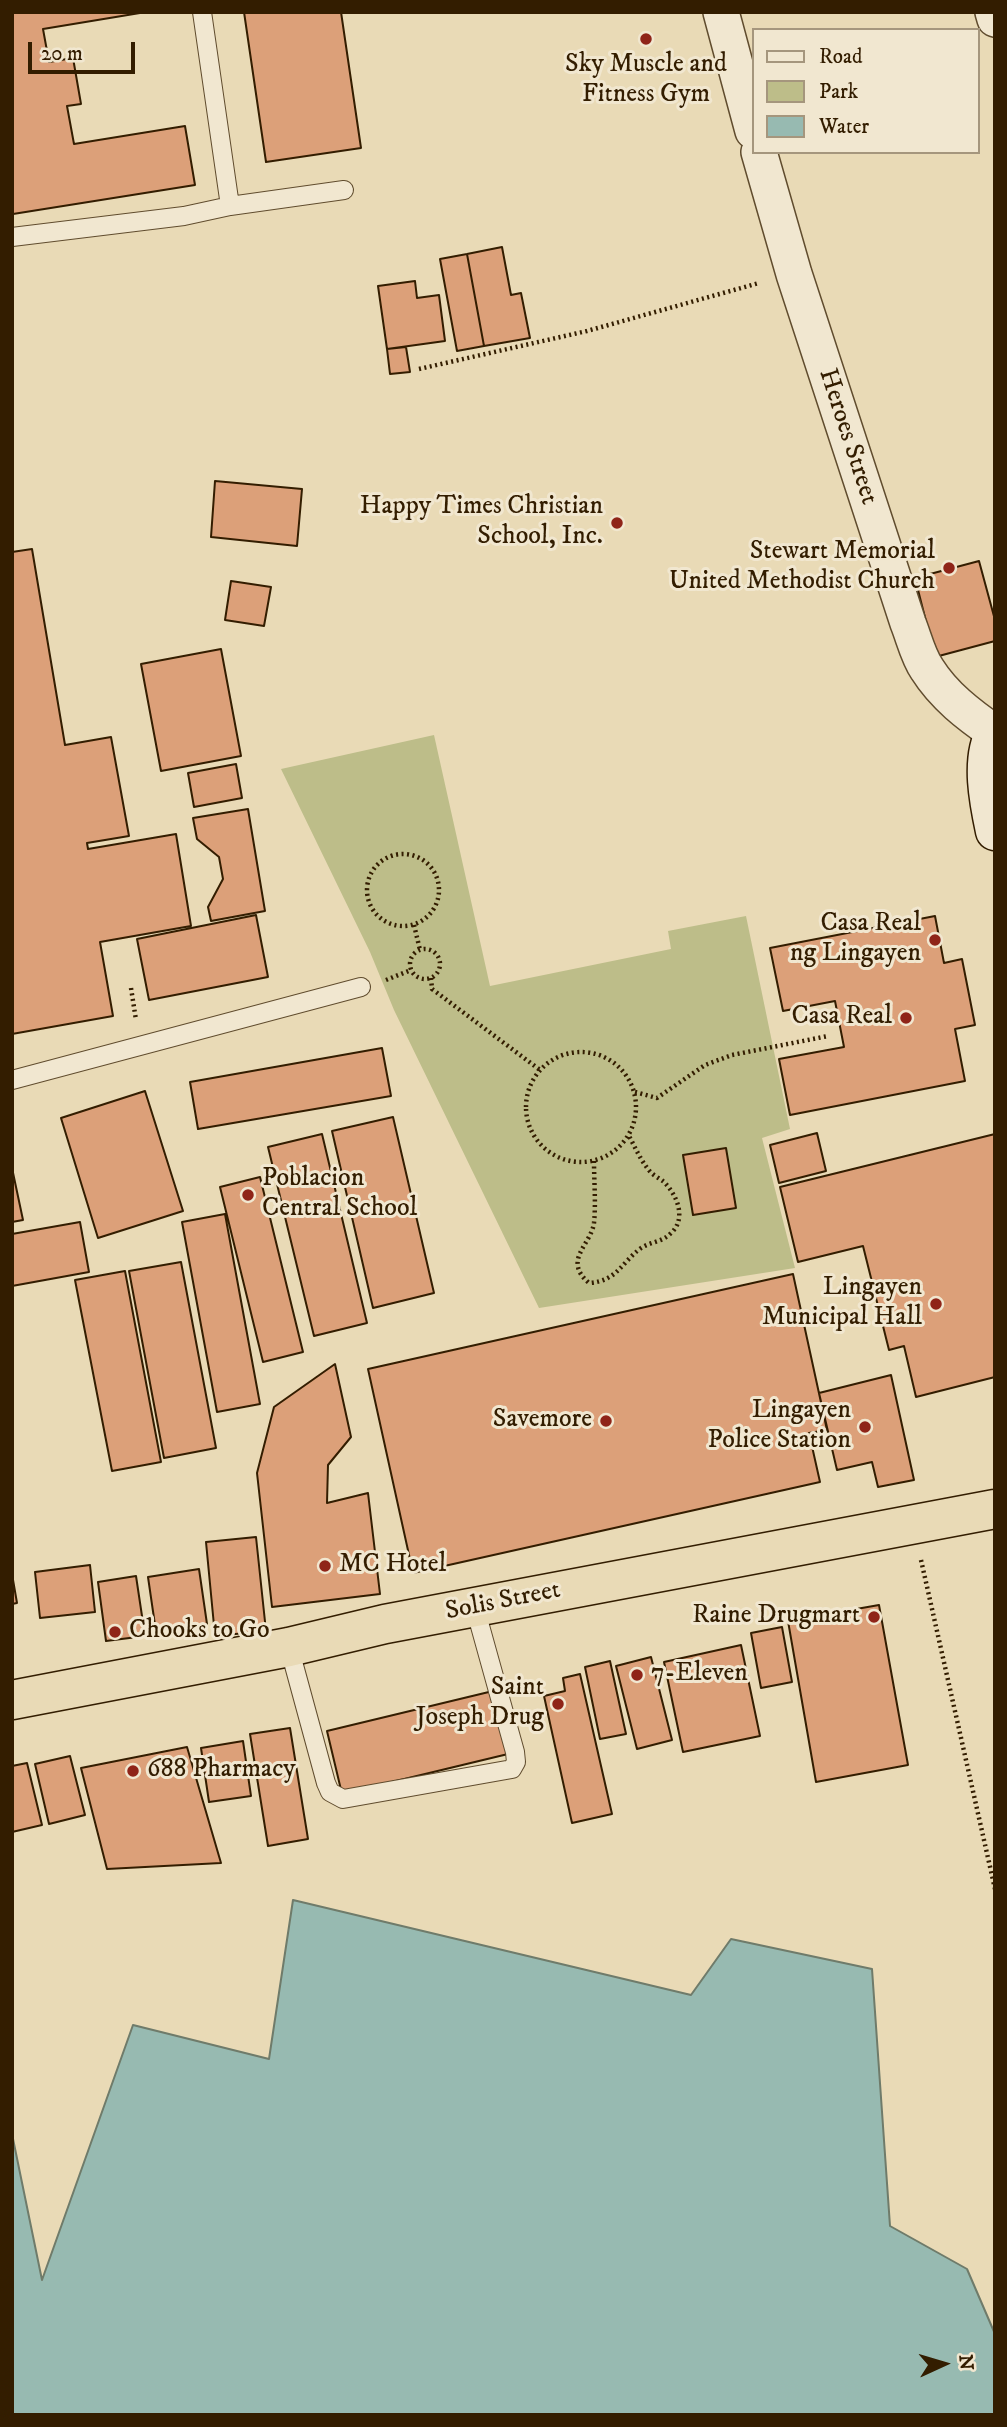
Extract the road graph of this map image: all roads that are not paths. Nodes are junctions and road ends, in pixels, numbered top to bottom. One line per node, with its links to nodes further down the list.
1 (202, 12): 8 (lane)
2 (721, 12): 5 (street)
3 (993, 12): 4 (street)
4 (995, 19)
5 (752, 127)
6 (760, 154): 10 (street, Heroes Street)
7 (344, 190): 8 (lane)
8 (230, 206): 9 (lane)
9 (12, 237)
10 (995, 733): 11 (street)
11 (995, 831)
12 (361, 987): 13 (lane)
13 (12, 1080)
14 (995, 1509): 15 (highway, Solis Street)
15 (475, 1608): 16 (highway, Solis Street); 16 (lane)
16 (289, 1647): 17 (highway, Solis Street)
17 (12, 1699)

